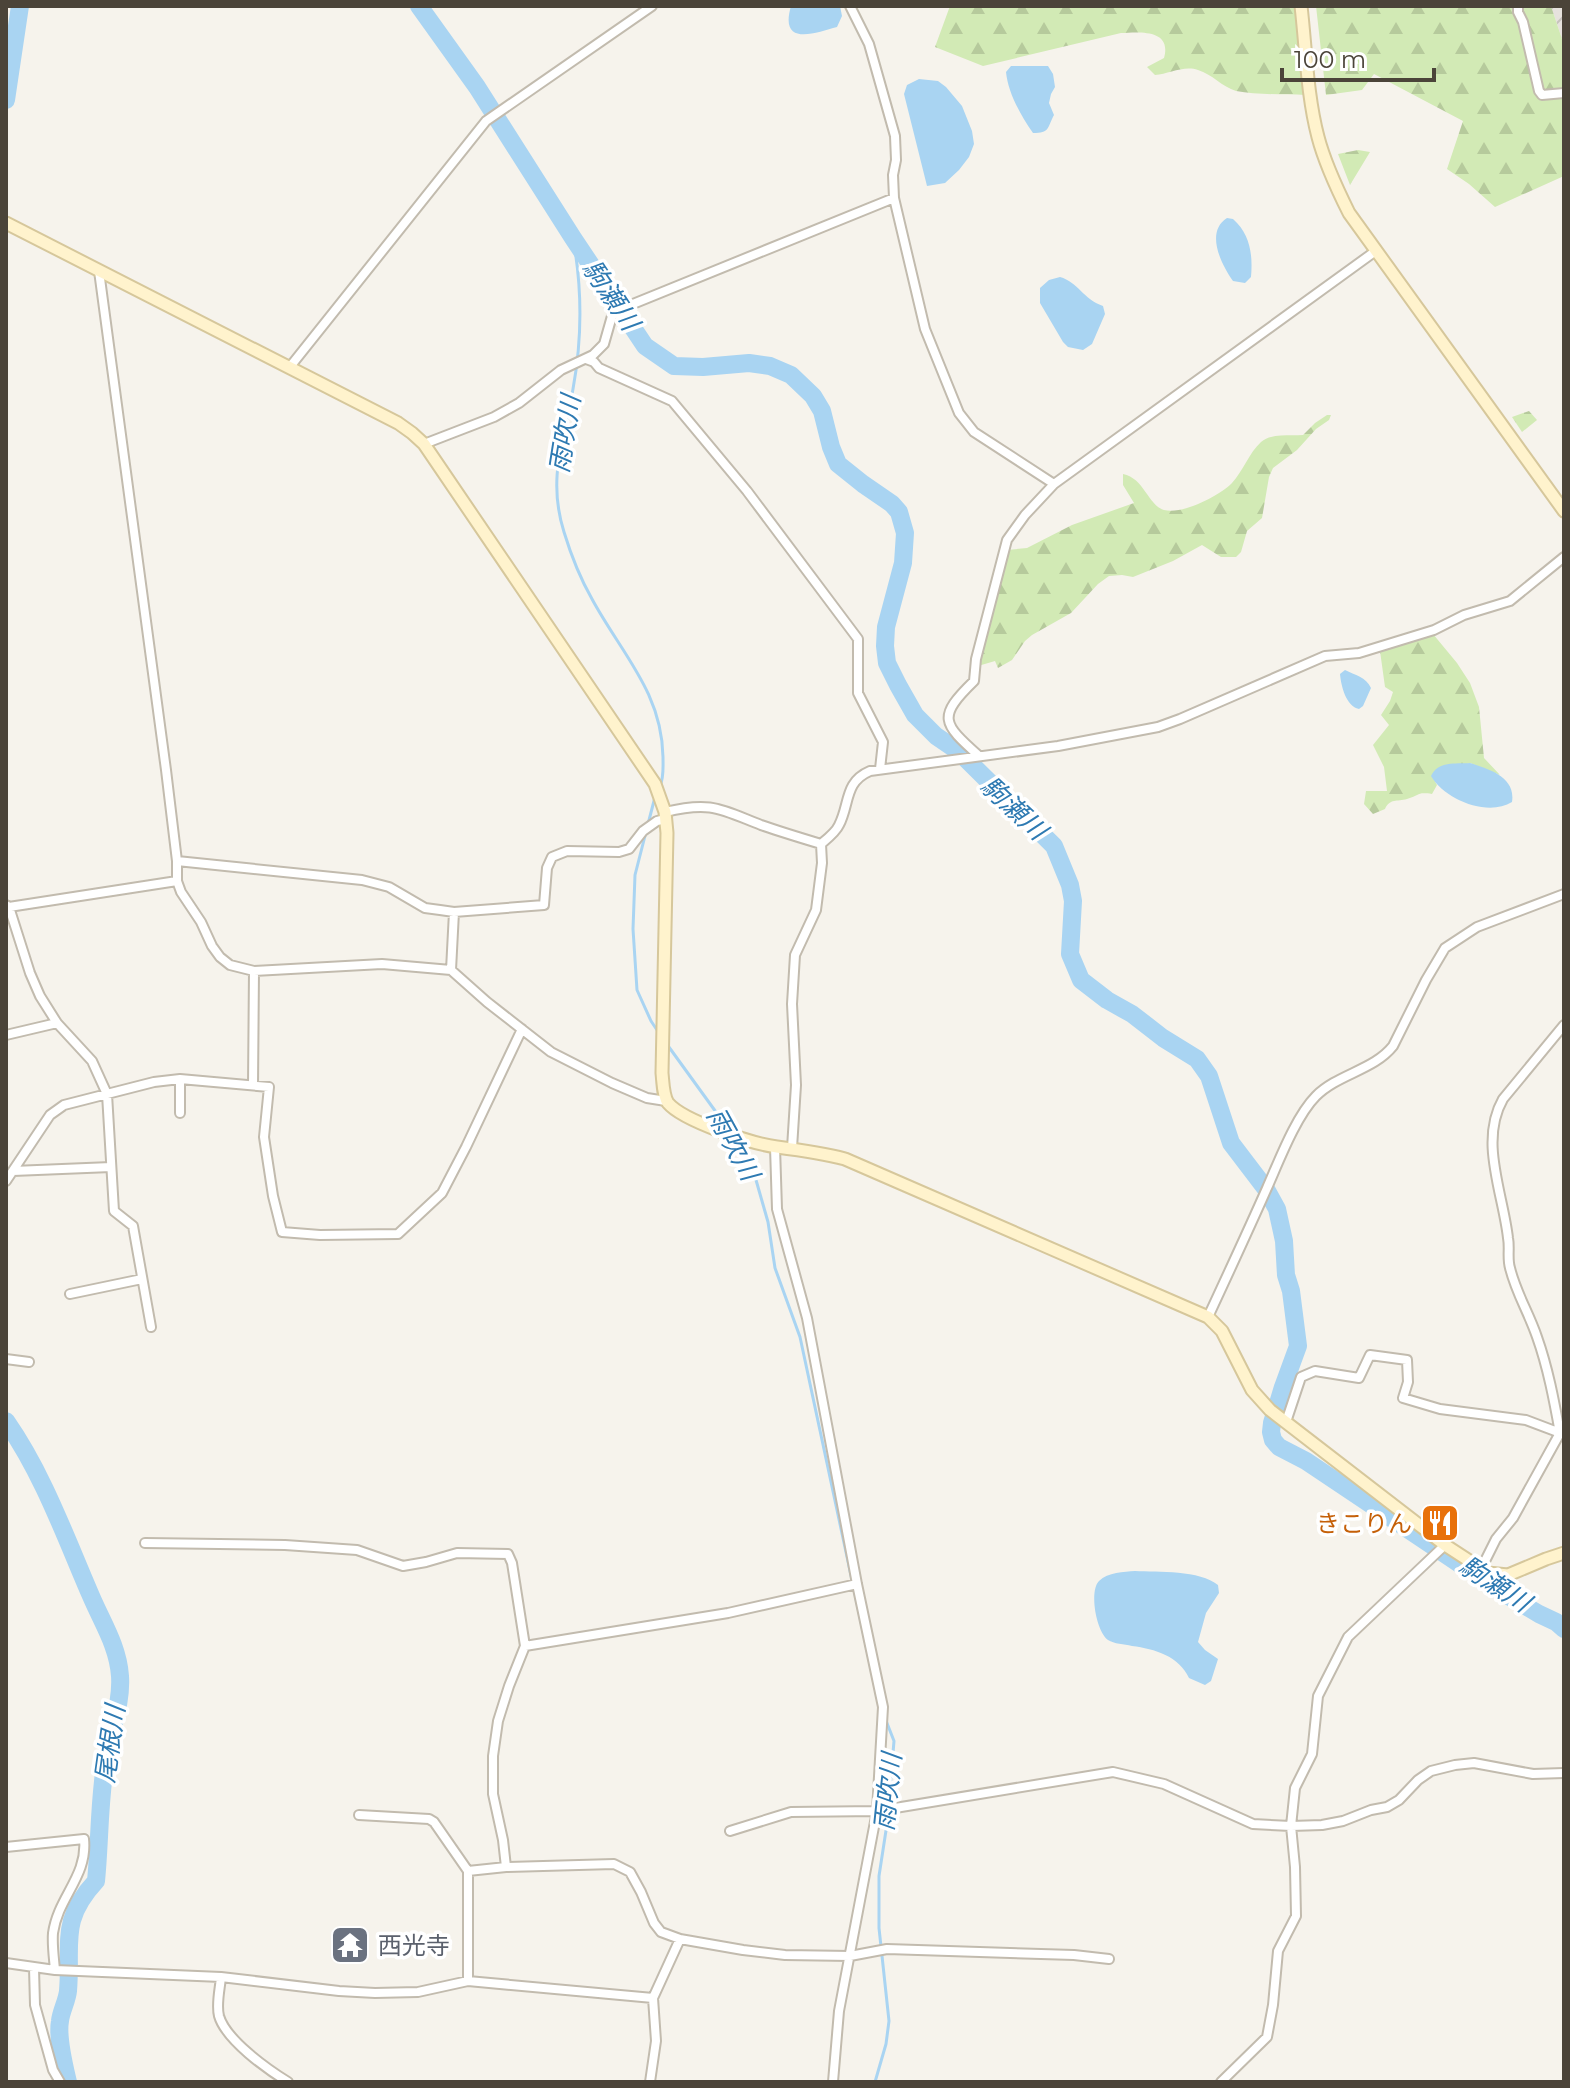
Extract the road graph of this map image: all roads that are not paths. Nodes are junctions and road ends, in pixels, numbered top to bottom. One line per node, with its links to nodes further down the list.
1 (652, 6): 11 (street)
2 (850, 6): 6 (street)
3 (1301, 6): 8 (street)
4 (1518, 6): 5 (street)
5 (1564, 93)
6 (894, 198): 10 (street); 13 (street)
7 (6, 223): 9 (street)
8 (1377, 250): 13 (street); 14 (street)
9 (99, 271): 11 (street); 20 (street)
10 (579, 361): 12 (street); 17 (street)
11 (289, 368): 12 (street)
12 (424, 444): 18 (street)
13 (1054, 484): 16 (street)
14 (1564, 511)
15 (1564, 557): 16 (street)
16 (976, 756): 17 (street)
17 (880, 769): 19 (street)
18 (663, 814): 19 (street); 24 (street); 34 (street)
19 (821, 844): 37 (street)
20 (177, 861): 21 (street); 24 (street)
21 (177, 881): 23 (street); 26 (street)
22 (1564, 894): 43 (street)
23 (8, 906): 27 (street)
24 (454, 912): 25 (street)
25 (451, 970): 26 (street); 29 (street)
26 (254, 971): 32 (street)
27 (57, 1023): 30 (street); 33 (street)
28 (1564, 1025): 48 (street)
29 (522, 1029): 32 (street); 34 (street)
30 (6, 1035)
31 (180, 1079): 32 (street); 33 (street); 35 (street)
32 (253, 1085)
33 (107, 1094): 38 (street); 39 (street)
34 (666, 1101): 36 (street)
35 (180, 1113)
36 (775, 1147): 37 (street); 53 (street)
37 (792, 1148): 43 (street)
38 (111, 1167): 39 (street); 41 (street)
39 (13, 1171): 40 (street)
40 (6, 1181)
41 (142, 1279): 42 (street); 44 (street)
42 (70, 1294)
43 (1208, 1317): 47 (street)
44 (151, 1327)
45 (6, 1359): 46 (street)
46 (29, 1362)
47 (1284, 1420): 48 (street); 50 (street)
48 (1562, 1434): 52 (street)
49 (145, 1543): 54 (street)
50 (1445, 1545): 52 (street); 58 (street)
51 (1564, 1553): 52 (street)
52 (1481, 1569)
53 (857, 1584): 54 (street); 56 (street)
54 (525, 1646): 61 (street)
55 (1564, 1773): 58 (street)
56 (877, 1811): 58 (street); 59 (street); 64 (street)
57 (359, 1815): 62 (street)
58 (1291, 1826): 76 (street)
59 (730, 1831)
60 (6, 1847): 68 (street)
61 (506, 1867): 62 (street); 63 (street)
62 (468, 1871): 70 (street)
63 (680, 1939): 64 (street); 71 (street)
64 (850, 1956): 65 (street); 75 (street)
65 (1109, 1959)
66 (6, 1963): 67 (street)
67 (34, 1968): 68 (street); 72 (street)
68 (58, 1970): 69 (street)
69 (221, 1977): 70 (street); 73 (street)
70 (468, 1981): 71 (street)
71 (653, 1998): 74 (street)
72 (60, 2082)
73 (288, 2082)
74 (650, 2082)
75 (833, 2082)
76 (1221, 2082)

